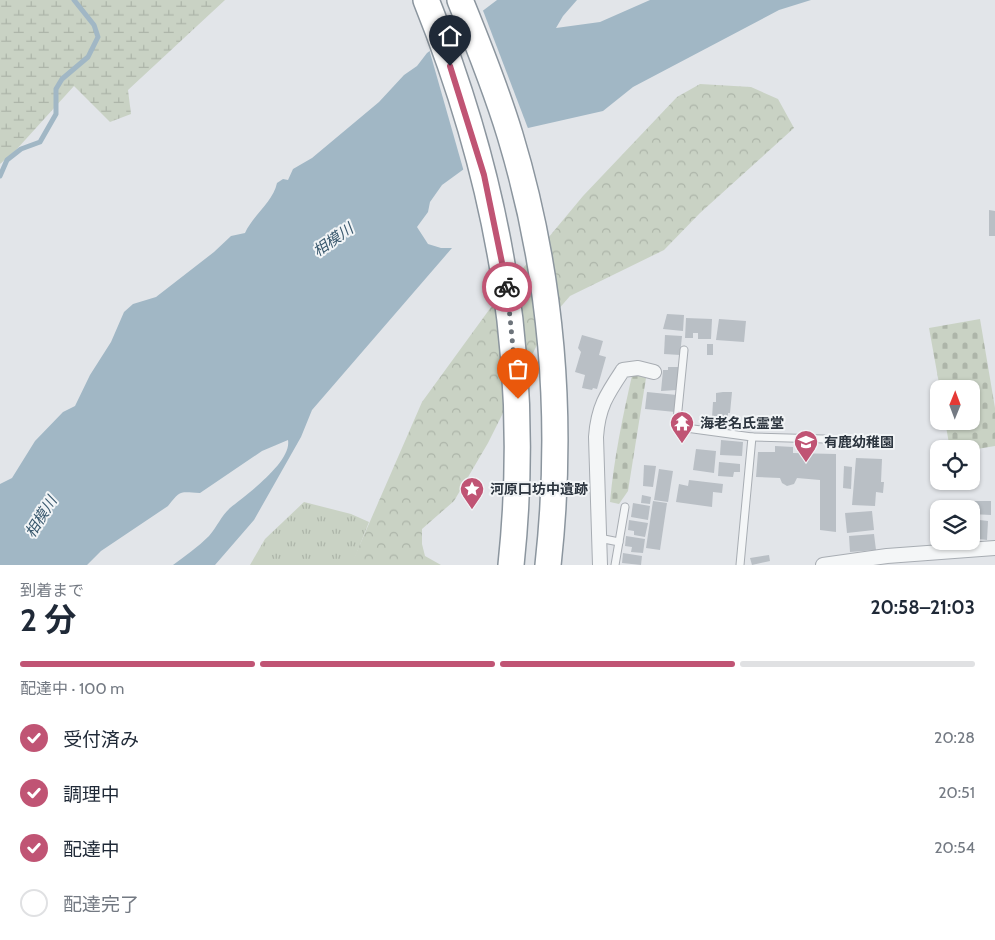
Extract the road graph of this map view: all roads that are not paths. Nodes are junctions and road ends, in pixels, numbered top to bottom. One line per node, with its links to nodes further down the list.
1 (426, 0): 12 (highway)
2 (460, 0): 13 (highway)
3 (684, 350): 5 (lane)
4 (654, 372): 8 (street)
5 (752, 436): 6 (lane); 16 (lane)
6 (824, 439)
7 (625, 507): 9 (lane)
8 (599, 538): 9 (lane); 14 (street)
9 (619, 542): 15 (lane)
10 (995, 548): 11 (street)
11 (887, 560): 17 (street)
12 (511, 565)
13 (548, 565)
14 (600, 565)
15 (616, 565)
16 (740, 565)
17 (823, 565)

